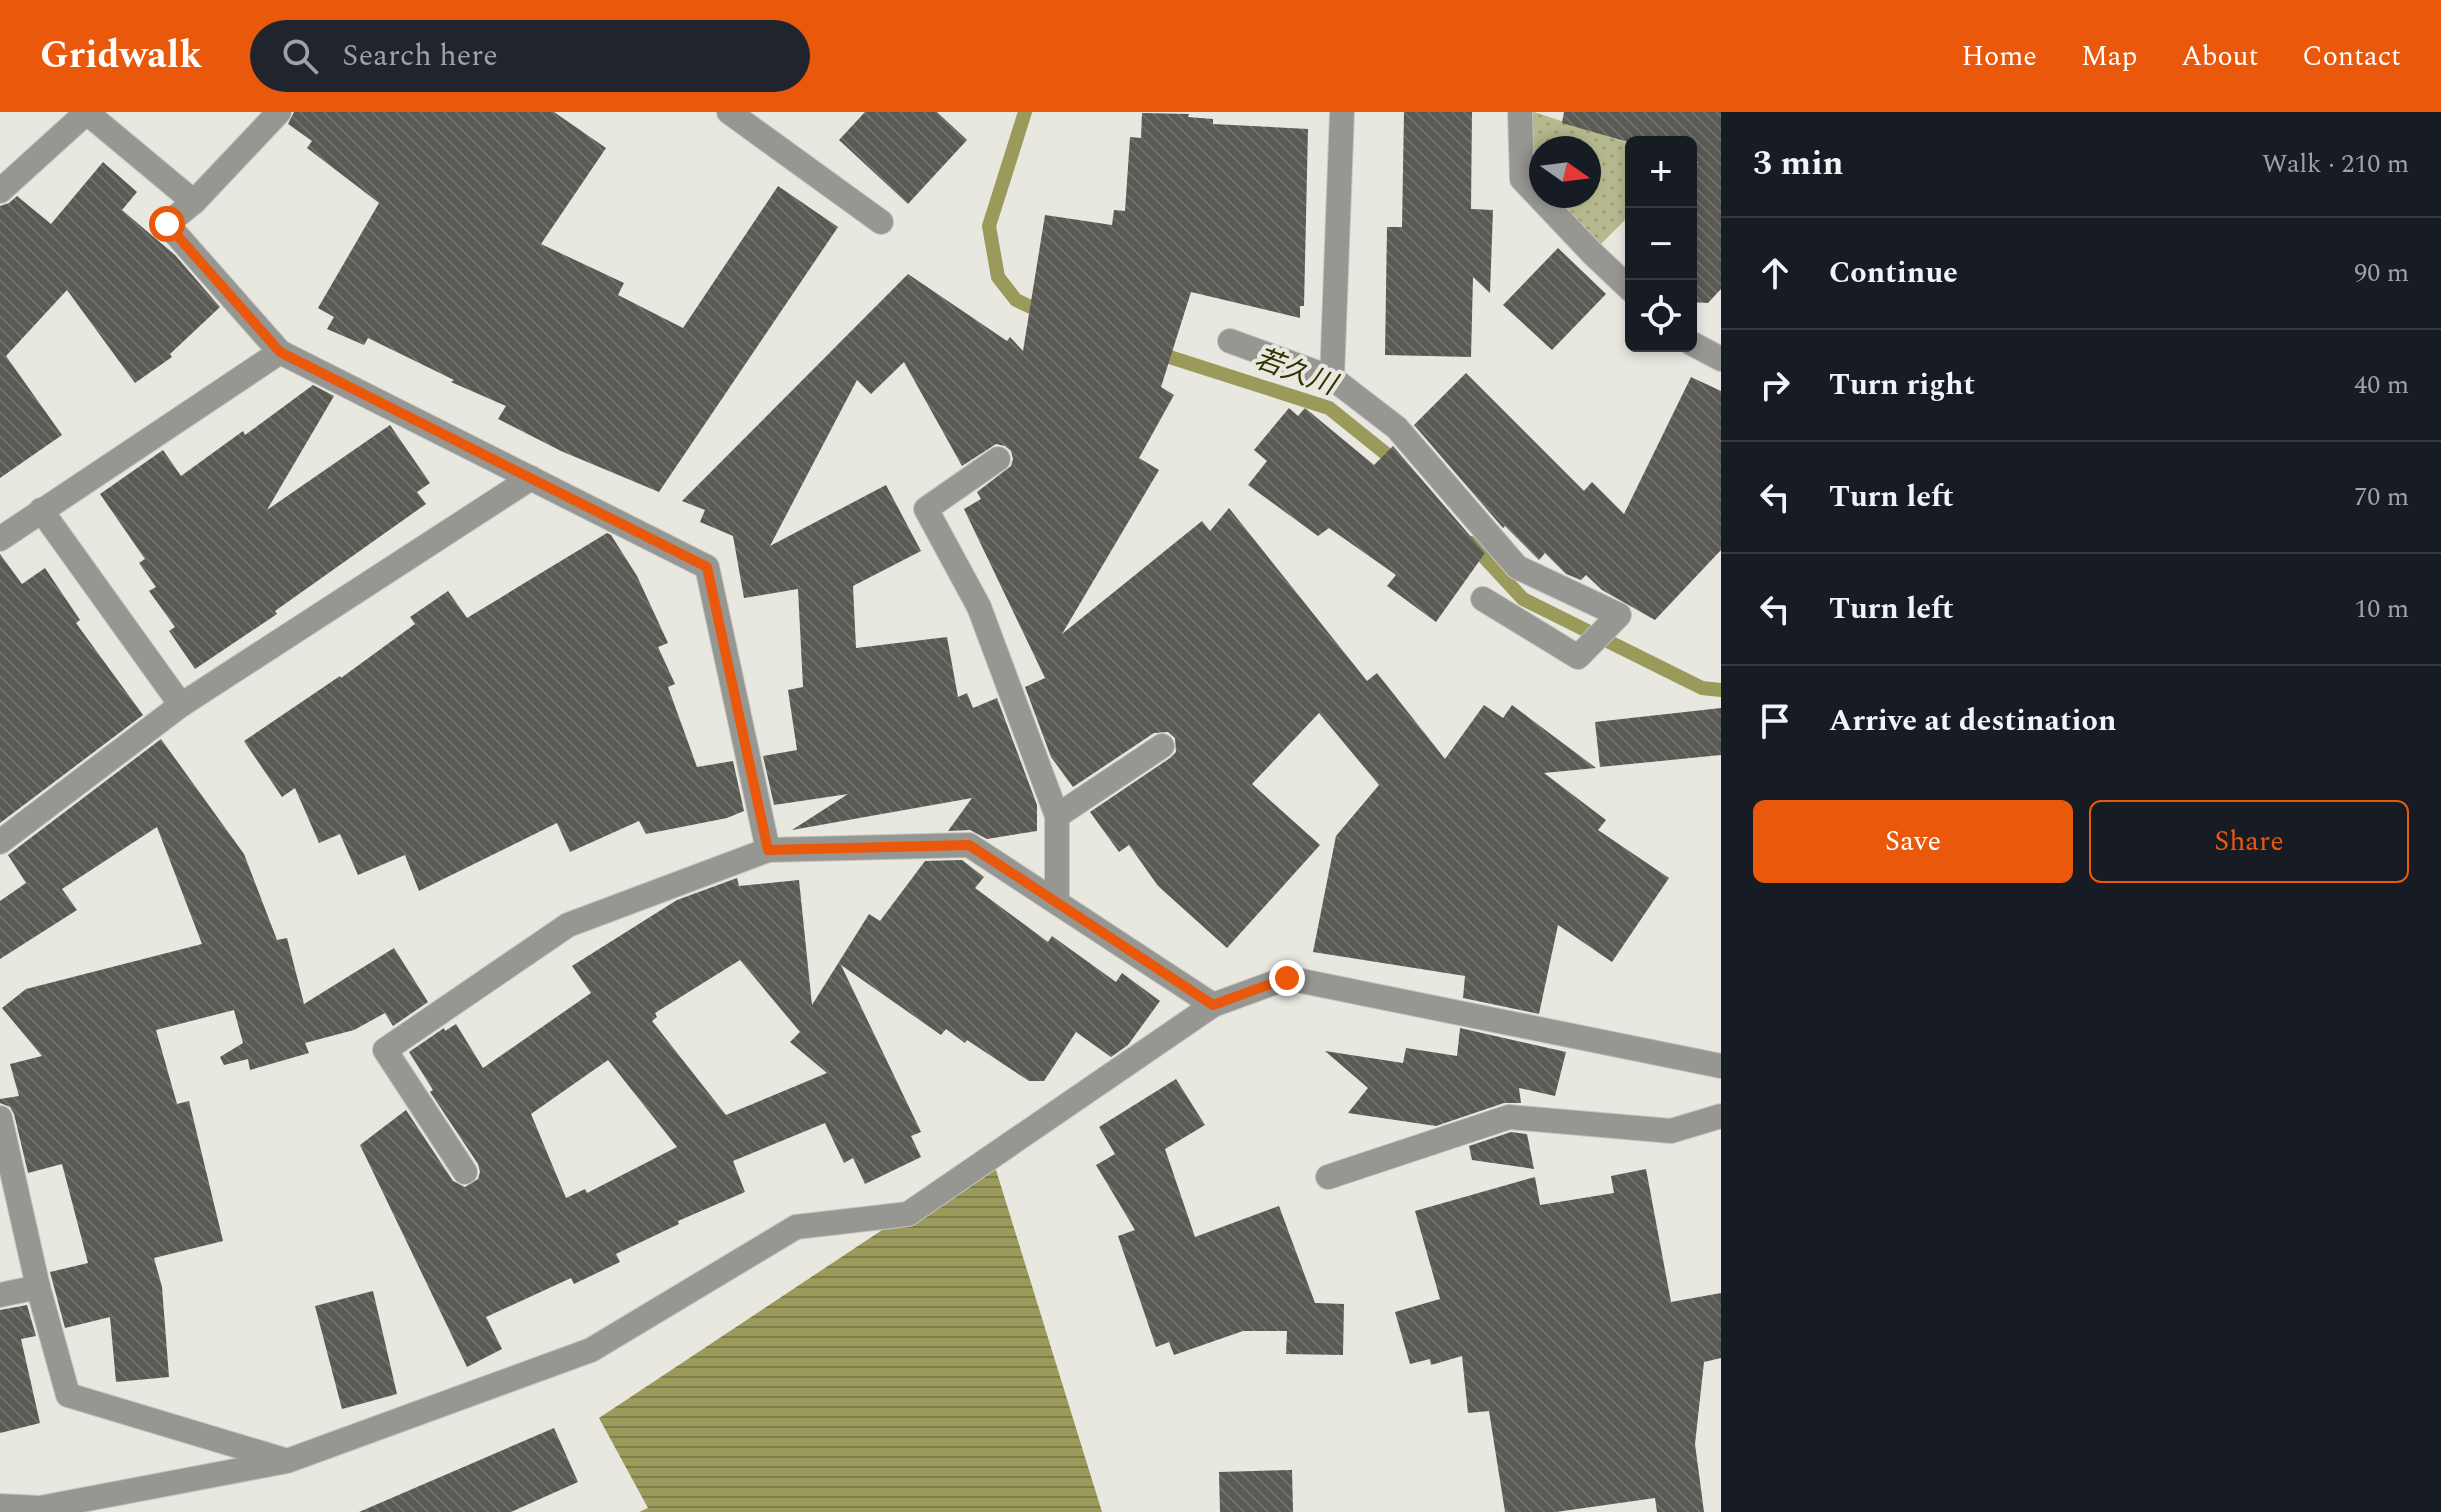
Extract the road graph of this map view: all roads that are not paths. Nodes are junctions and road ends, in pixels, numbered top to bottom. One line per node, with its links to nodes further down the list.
1 (86, 112): 6 (street); 7 (street)
2 (279, 112): 7 (street)
3 (729, 112): 8 (street)
4 (1342, 112): 14 (street)
5 (1520, 112): 9 (street)
6 (0, 191)
7 (194, 202): 12 (street)
8 (881, 222)
9 (1625, 284)
10 (1230, 341): 14 (street)
11 (1697, 346): 13 (street)
12 (280, 352): 16 (street); 17 (street)
13 (1721, 359)
14 (1332, 378): 19 (street)
15 (998, 459): 22 (street)
16 (531, 478): 20 (street); 24 (street)
17 (41, 510): 18 (street); 20 (street)
18 (0, 539)
19 (1483, 599)
20 (181, 705): 23 (street)
21 (1162, 746): 22 (street)
22 (1057, 816): 25 (street)
23 (0, 842)
24 (768, 850): 25 (street); 30 (street)
25 (1057, 902): 26 (street)
26 (1213, 1005): 27 (street); 34 (street)
27 (1721, 1066)
28 (1721, 1116): 31 (street)
29 (0, 1118): 32 (street)
30 (465, 1172)
31 (1328, 1177)
32 (38, 1287): 33 (street); 34 (street)
33 (0, 1295)
34 (287, 1461): 35 (street)
35 (0, 1506)

